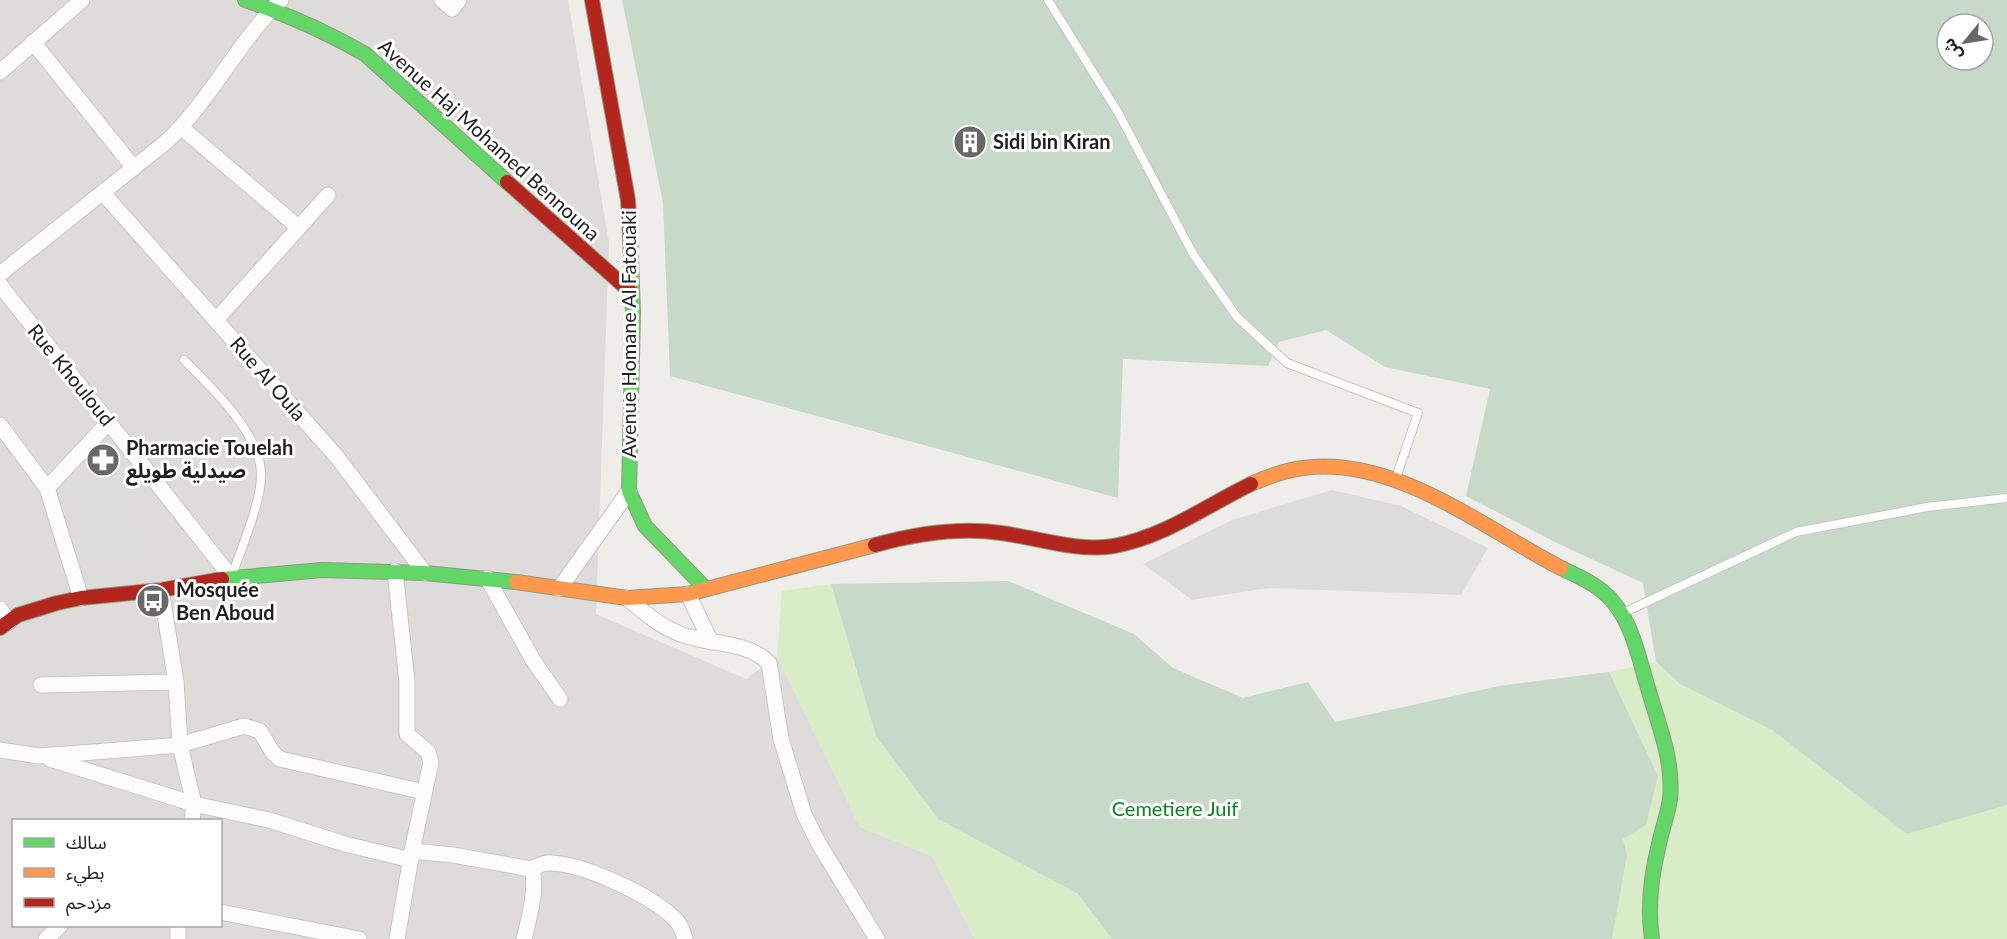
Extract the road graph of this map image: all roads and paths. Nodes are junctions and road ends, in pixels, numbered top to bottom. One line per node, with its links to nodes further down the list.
1 (82, 0): 8 (street)
2 (245, 0): 7 (street, Avenue Haj Mohamed Bennouna)
3 (442, 0): 4 (street)
4 (459, 0)
5 (592, 0): 17 (street, Avenue Homane Al Fatouaki)
6 (1048, 0): 22 (lane)
7 (276, 4): 10 (street); 17 (street, Avenue Haj Mohamed Bennouna)
8 (33, 42): 9 (street); 11 (street)
9 (0, 72)
10 (182, 128): 11 (street); 14 (street)
11 (134, 168): 12 (street)
12 (103, 193): 15 (street); 18 (street, Rue Al Oula)
13 (328, 195): 14 (street)
14 (298, 227): 18 (street)
15 (0, 274)
16 (0, 285): 20 (street, Rue Khouloud)
17 (632, 293): 24 (street, Avenue Homane Al Fatouaki)
18 (216, 320): 27 (street, Rue Al Oula)
19 (184, 360): 28 (lane)
20 (110, 422): 23 (street); 28 (street, Rue Khouloud)
21 (0, 425): 23 (street)
22 (1395, 480): 31 (street); 37 (street)
23 (47, 488): 34 (street)
24 (629, 491): 30 (street); 31 (street, Avenue Homane Al Fatouaki)
25 (2007, 498): 37 (lane)
26 (395, 571): 27 (street); 28 (street); 46 (street)
27 (425, 573): 29 (street)
28 (231, 577): 32 (street)
29 (487, 578): 30 (street); 42 (street)
30 (559, 589): 35 (street)
31 (706, 589): 33 (street)
32 (161, 590): 34 (street); 40 (street)
33 (688, 594): 35 (street); 39 (street)
34 (81, 598): 38 (street)
35 (627, 598): 39 (street)
36 (0, 609): 38 (street)
37 (1622, 614): 59 (street)
38 (5, 625)
39 (711, 642): 58 (street)
40 (176, 682): 41 (street); 43 (street)
41 (41, 685)
42 (560, 699)
43 (180, 745): 45 (street); 46 (street); 47 (street)
44 (0, 750): 45 (street)
45 (39, 756): 47 (street)
46 (424, 792): 49 (street)
47 (194, 804): 48 (street); 49 (street)
48 (192, 819)
49 (411, 855): 50 (street); 55 (street)
50 (531, 869): 56 (street); 57 (street)
51 (222, 912): 54 (street)
52 (59, 927): 53 (street)
53 (46, 939)
54 (359, 939)
55 (397, 939)
56 (525, 939)
57 (685, 939)
58 (877, 939)
59 (1652, 939)

